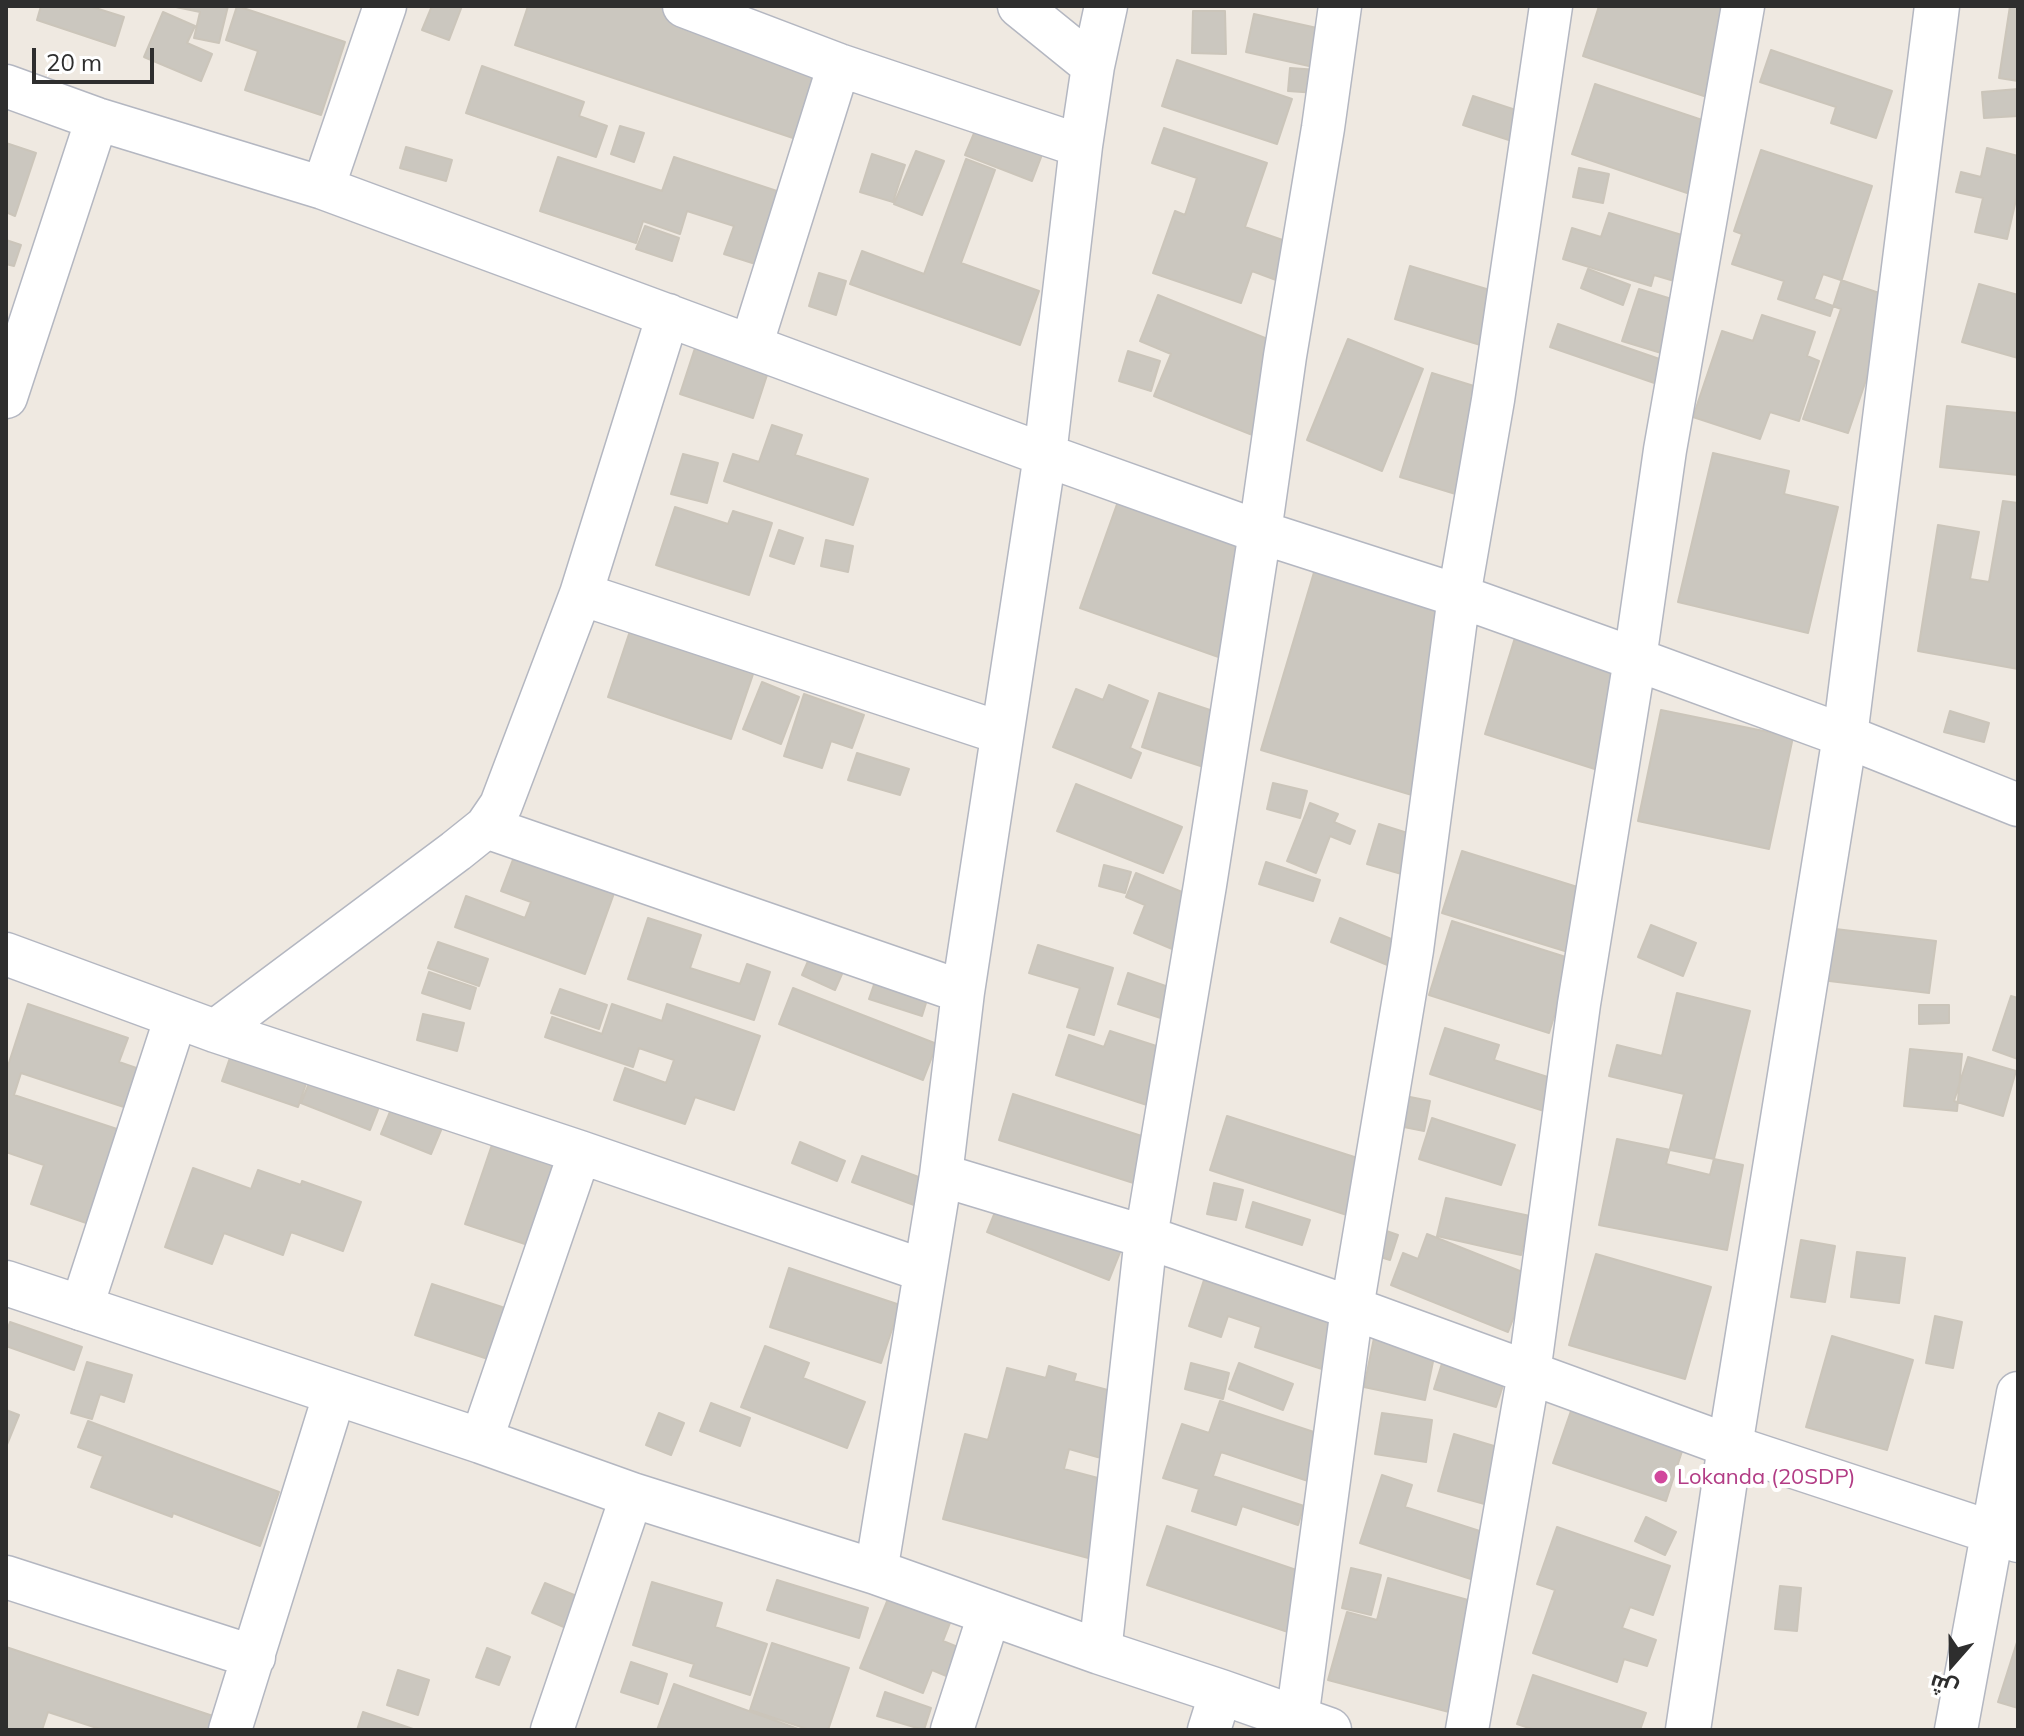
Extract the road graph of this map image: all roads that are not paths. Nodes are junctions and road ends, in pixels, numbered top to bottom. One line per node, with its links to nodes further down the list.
1 (385, 6): 14 (street)
2 (684, 6): 9 (street)
3 (1019, 6): 10 (street)
4 (1106, 6): 10 (street)
5 (1340, 6): 19 (street)
6 (1551, 6): 21 (street)
7 (1743, 6): 22 (street)
8 (1937, 6): 24 (main road)
9 (839, 65): 13 (street); 16 (street)
10 (1093, 66): 13 (street)
11 (6, 86): 12 (street)
12 (97, 119): 14 (street); 17 (street)
13 (1081, 146): 18 (street)
14 (323, 188): 15 (street)
15 (668, 315): 16 (street); 20 (street)
16 (751, 346): 18 (street)
17 (6, 397)
18 (1045, 455): 19 (street); 23 (street)
19 (1260, 532): 21 (street); 33 (street)
20 (581, 594): 23 (street); 26 (street)
21 (1459, 596): 22 (street); 36 (street)
22 (1635, 659): 24 (street); 38 (street)
23 (1001, 733): 28 (street)
24 (1845, 736): 25 (street); 42 (main road)
25 (2018, 805)
26 (486, 827): 28 (street); 30 (street)
27 (6, 954): 29 (street)
28 (963, 992): 32 (street)
29 (176, 1017): 30 (street); 37 (street)
30 (215, 1031): 31 (street)
31 (580, 1152): 34 (street); 41 (street)
32 (941, 1175): 33 (street); 34 (street)
33 (1146, 1237): 36 (street); 48 (street)
34 (925, 1271): 45 (street)
35 (6, 1283): 37 (main road)
36 (1352, 1308): 38 (street); 51 (street)
37 (81, 1309): 39 (main road)
38 (1529, 1373): 42 (street); 55 (street)
39 (335, 1393): 41 (main road); 49 (street)
40 (2018, 1393): 44 (street)
41 (481, 1441): 43 (main road)
42 (1730, 1446): 44 (street); 56 (main road)
43 (632, 1495): 45 (main road); 53 (street)
44 (2006, 1536): 57 (street)
45 (876, 1572): 47 (main road)
46 (6, 1577): 49 (street)
47 (990, 1612): 48 (main road); 54 (street)
48 (1100, 1652): 50 (main road)
49 (254, 1657): 52 (street)
50 (1215, 1711): 51 (main road)
51 (1313, 1725)
52 (230, 1730)
53 (552, 1730)
54 (952, 1730)
55 (1467, 1730)
56 (1688, 1730)
57 (1956, 1730)

